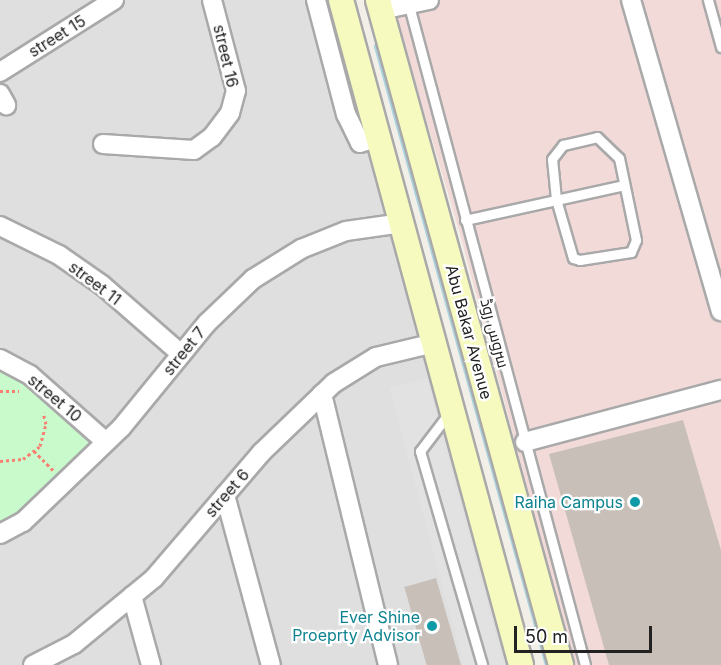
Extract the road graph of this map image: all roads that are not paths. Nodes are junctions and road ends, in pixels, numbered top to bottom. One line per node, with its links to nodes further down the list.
1 (114, 0): 11 (street, street 15)
2 (212, 0): 13 (street, street 16)
3 (316, 0): 12 (street)
4 (341, 0): 12 (main road)
5 (429, 0): 8 (street)
6 (631, 0): 19 (street)
7 (708, 0): 10 (lane)
8 (408, 2): 9 (street); 16 (lane, سروس روڈ)
9 (379, 5): 37 (main road, Abu Bakar Avenue)
10 (721, 46)
11 (0, 72)
12 (378, 137): 17 (main road)
13 (103, 144)
14 (624, 185): 15 (lane); 15 (lane); 15 (lane)
15 (556, 199): 16 (lane)
16 (465, 220): 27 (lane, سروس روڈ)
17 (402, 223): 20 (main road); 21 (street, street 7)
18 (0, 226): 21 (street, street 11)
19 (721, 311)
20 (434, 343): 24 (street, street 6); 25 (main road)
21 (181, 354): 26 (street, street 7)
22 (0, 359): 26 (street, street 10)
23 (721, 390): 27 (street)
24 (322, 394): 28 (street, street 6); 34 (street)
25 (452, 408): 35 (lane); 36 (main road)
26 (106, 442): 29 (street, street 7)
27 (525, 442): 38 (lane, سروس روڈ)
28 (225, 495): 30 (street, street 6); 33 (street)
29 (0, 534)
30 (132, 596): 31 (street, street 6); 32 (street)
31 (33, 665)
32 (151, 665)
33 (271, 665)
34 (388, 665)
35 (482, 665)
36 (522, 665)
37 (561, 665)
38 (585, 665)

